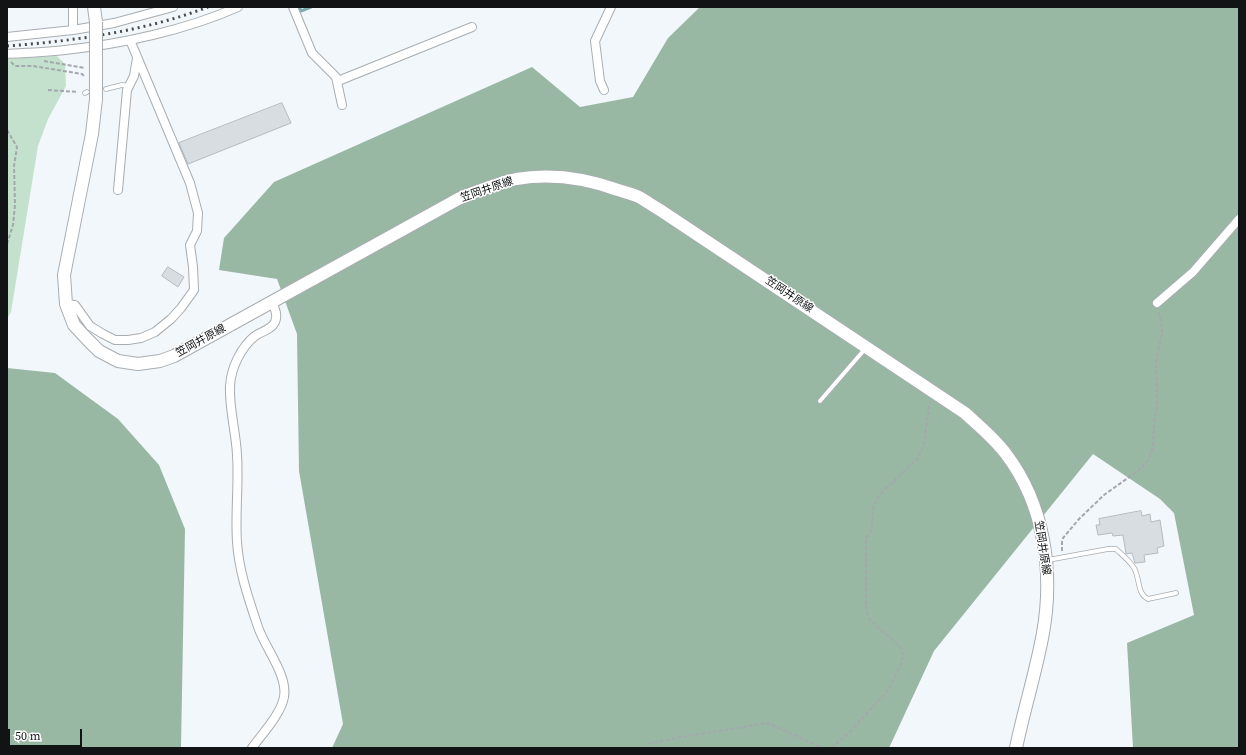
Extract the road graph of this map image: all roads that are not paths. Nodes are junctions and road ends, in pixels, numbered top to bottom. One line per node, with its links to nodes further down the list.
1 (73, 7): 8 (street)
2 (94, 7): 22 (main road, 笠岡井原線, bridge)
3 (173, 7): 8 (street)
4 (238, 7): 10 (street)
5 (293, 7): 13 (street)
6 (611, 7): 16 (street)
7 (472, 27): 13 (street)
8 (73, 30): 9 (street)
9 (7, 37)
10 (130, 40): 11 (street); 12 (street)
11 (7, 54)
12 (137, 58): 14 (street); 22 (street)
13 (338, 81): 17 (street)
14 (129, 86): 15 (lane); 18 (street)
15 (106, 89)
16 (604, 90)
17 (342, 105)
18 (118, 190)
19 (1239, 219): 21 (street)
20 (272, 302): 22 (main road, 笠岡井原線); 23 (main road, 笠岡井原線); 27 (street)
21 (1157, 303)
22 (66, 304)
23 (866, 347): 24 (lane); 25 (main road, 笠岡井原線)
24 (820, 401)
25 (1045, 556): 26 (lane); 28 (main road, 笠岡井原線)
26 (1176, 593)
27 (252, 748)
28 (1016, 748)

